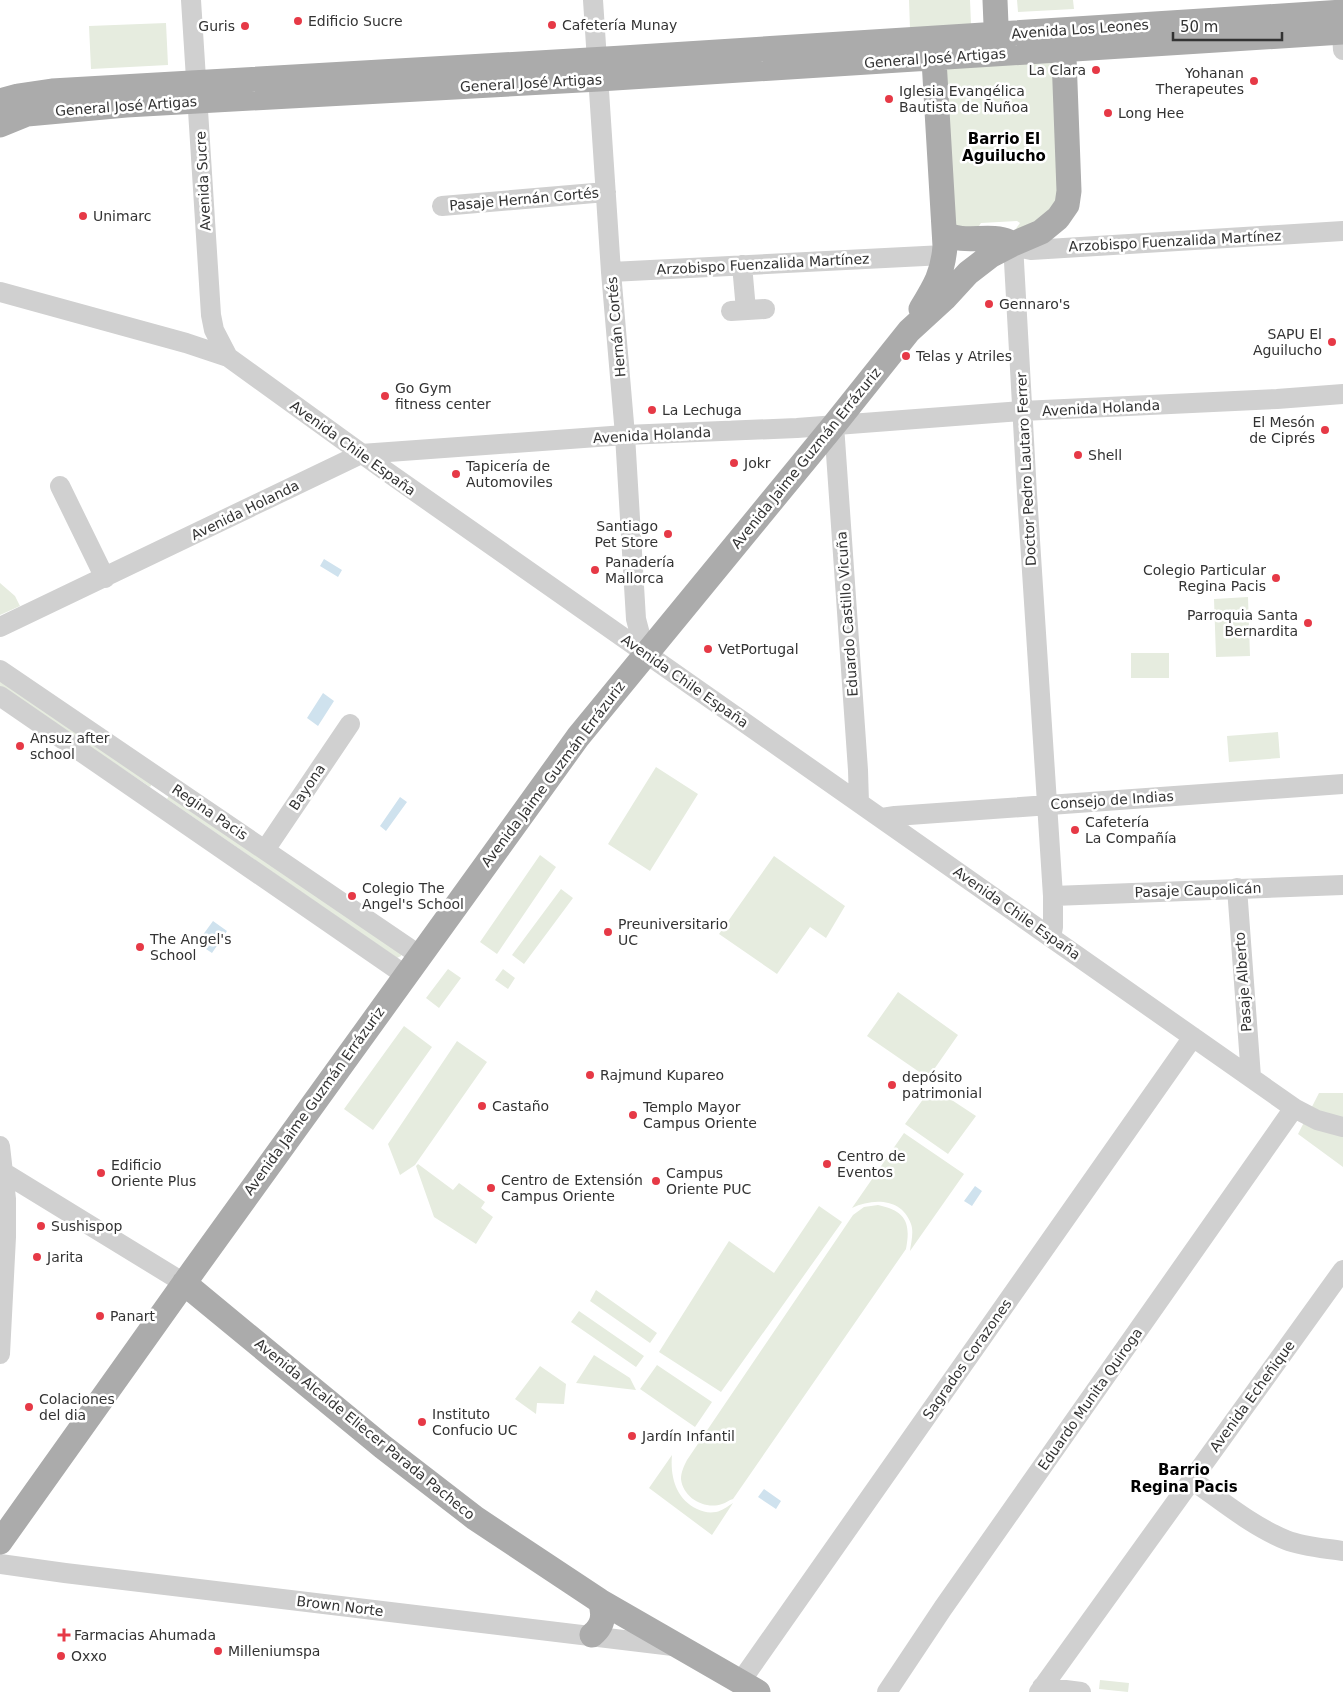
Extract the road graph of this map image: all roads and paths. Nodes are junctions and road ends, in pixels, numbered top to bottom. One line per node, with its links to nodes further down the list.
1 (192, 0): 9 (street, Avenida Sucre)
2 (593, 0): 8 (street, Hernán Cortés)
3 (994, 0): 6 (main road)
4 (1342, 23): 5 (main road, Avenida Los Leones)
5 (1063, 40): 6 (main road, General José Artigas); 15 (main road)
6 (997, 44): 7 (main road, General José Artigas)
7 (933, 49): 8 (main road, General José Artigas); 16 (main road)
8 (598, 69): 9 (main road, General José Artigas); 12 (street, Hernán Cortés)
9 (198, 92): 10 (main road, General José Artigas); 11 (main road, General José Artigas); 21 (street, Avenida Sucre)
10 (0, 101)
11 (0, 125)
12 (606, 192): 13 (street, Pasaje Hernán Cortés); 18 (street, Hernán Cortés)
13 (442, 206)
14 (1343, 231): 15 (street, Arzobispo Fuenzalida Martínez)
15 (1011, 243): 16 (main road); 22 (main road, Avenida Jaime Guzmán Errázuriz); 26 (street, Doctor Pedro Lautaro Ferrer)
16 (944, 244): 17 (street, Arzobispo Fuenzalida Martínez); 22 (main road, Avenida Jaime Guzmán Errázuriz)
17 (742, 265): 18 (street, Arzobispo Fuenzalida Martínez); 20 (street)
18 (611, 272): 28 (street, Hernán Cortés)
19 (0, 292): 23 (street, Avenida Chile España)
20 (747, 310)
21 (211, 315): 23 (street); 24 (street, Avenida Sucre)
22 (909, 331): 27 (main road, Avenida Jaime Guzmán Errázuriz)
23 (186, 343): 24 (street, Avenida Chile España)
24 (228, 357): 29 (street, Avenida Chile España)
25 (1343, 394): 26 (street, Avenida Holanda)
26 (1022, 412): 27 (street, Avenida Holanda); 42 (street, Doctor Pedro Lautaro Ferrer)
27 (834, 425): 28 (street, Avenida Holanda); 33 (main road, Avenida Jaime Guzmán Errázuriz); 41 (street, Eduardo Castillo Vicuña)
28 (625, 435): 29 (street, Avenida Holanda); 33 (street, Hernán Cortés)
29 (360, 454): 31 (street, Avenida Holanda); 33 (street, Avenida Chile España)
30 (60, 486): 31 (street)
31 (104, 578): 32 (street, Avenida Holanda)
32 (0, 627)
33 (645, 653): 41 (street, Avenida Chile España); 50 (main road, Avenida Jaime Guzmán Errázuriz)
34 (0, 670): 36 (street, Regina Pacis)
35 (0, 696): 38 (street, Regina Pacis)
36 (75, 720): 38 (street); 40 (street, Regina Pacis)
37 (350, 724): 45 (street, Bayona)
38 (62, 739): 43 (street, Regina Pacis)
39 (1343, 784): 42 (street, Consejo de Indias)
40 (186, 796): 43 (street); 45 (street, Regina Pacis)
41 (859, 803): 44 (street, Avenida Chile España)
42 (1047, 805): 44 (street, Consejo de Indias); 48 (street, Doctor Pedro Lautaro Ferrer)
43 (174, 816): 51 (street, Regina Pacis)
44 (882, 818): 49 (street, Avenida Chile España)
45 (265, 850): 50 (street, Regina Pacis)
46 (1343, 885): 47 (street, Pasaje Caupolicán)
47 (1237, 888): 48 (street, Pasaje Caupolicán); 53 (street, Pasaje Alberto)
48 (1053, 896): 49 (street, Doctor Pedro Lautaro Ferrer)
49 (1051, 937): 52 (street, Avenida Chile España)
50 (419, 955): 51 (main road, Avenida Jaime Guzmán Errázuriz)
51 (405, 975): 60 (main road, Avenida Jaime Guzmán Errázuriz)
52 (1193, 1037): 53 (street, Avenida Chile España); 70 (street, Sagrados Corazones)
53 (1251, 1077): 54 (street, Avenida Chile España)
54 (1294, 1108): 55 (street, Avenida Chile España); 72 (street, Eduardo Munita Quiroga)
55 (1343, 1127)
56 (0, 1146): 57 (street)
57 (4, 1172): 58 (street); 60 (street, Avenida Alcalde Eliecer Parada Pacheco)
58 (3, 1236): 61 (street)
59 (1343, 1270): 63 (street, Avenida Echeñique)
60 (184, 1283): 64 (main road, Avenida Jaime Guzmán Errázuriz); 67 (main road, Avenida Alcalde Eliecer Parada Pacheco)
61 (0, 1334): 62 (street)
62 (0, 1354)
63 (1192, 1480): 65 (street); 71 (street, Avenida Echeñique)
64 (0, 1542)
65 (1343, 1551)
66 (0, 1564): 68 (street, Brown Norte)
67 (600, 1601): 68 (main road); 69 (main road, Avenida Alcalde Eliecer Parada Pacheco)
68 (592, 1635): 69 (street, Brown Norte)
69 (680, 1646): 70 (main road, Avenida Alcalde Eliecer Parada Pacheco)
70 (750, 1687)
71 (1041, 1690): 73 (street)
72 (887, 1692)
73 (1080, 1692)

